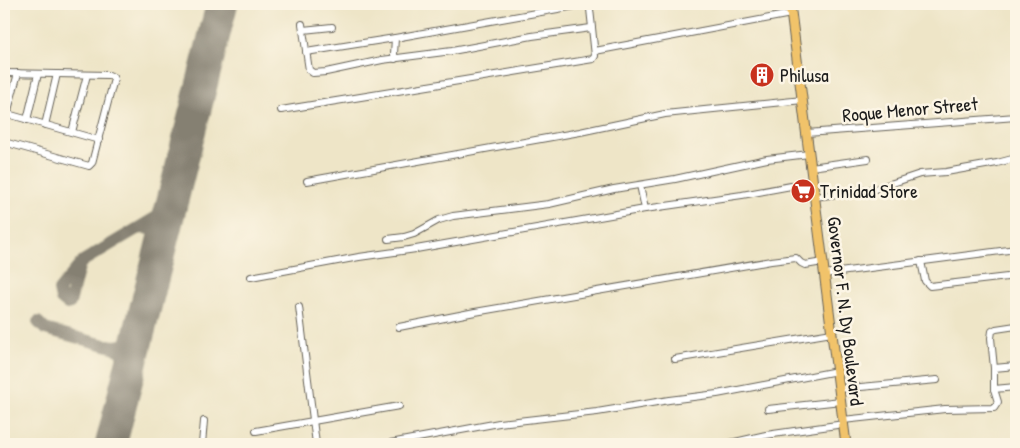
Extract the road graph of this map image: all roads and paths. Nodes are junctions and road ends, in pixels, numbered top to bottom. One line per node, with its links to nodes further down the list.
1 (790, 4): 2 (highway, Governor F. N. Dy Boulevard)
2 (791, 14): 6 (street); 14 (highway, Governor F. N. Dy Boulevard)
3 (332, 27): 7 (street)
4 (591, 28): 5 (street); 6 (street); 8 (street)
5 (395, 38): 7 (street); 8 (street)
6 (595, 51): 15 (street)
7 (306, 52): 8 (street)
8 (395, 59)
9 (4, 73): 10 (street)
10 (18, 73): 11 (street); 16 (street)
11 (38, 74): 12 (street); 18 (street)
12 (57, 74): 13 (street); 19 (street)
13 (87, 75): 20 (street); 22 (street)
14 (803, 100): 21 (highway, Governor F. N. Dy Boulevard); 28 (street)
15 (281, 110)
16 (6, 113): 18 (street)
17 (1016, 117): 21 (street, Roque Menor Street)
18 (27, 120): 19 (street)
19 (45, 125): 20 (street)
20 (72, 132): 22 (street)
21 (807, 133): 24 (highway, Governor F. N. Dy Boulevard)
22 (99, 140): 23 (street)
23 (4, 142)
24 (809, 154): 27 (highway, Governor F. N. Dy Boulevard); 30 (street)
25 (1016, 158): 31 (street)
26 (868, 159): 27 (street)
27 (811, 166): 29 (highway, Governor F. N. Dy Boulevard)
28 (307, 181)
29 (813, 182): 31 (highway, Governor F. N. Dy Boulevard); 32 (street)
30 (640, 185): 32 (street); 33 (street)
31 (815, 197): 36 (highway, Governor F. N. Dy Boulevard)
32 (645, 210): 39 (street)
33 (388, 238)
34 (1016, 249): 35 (street)
35 (921, 261): 37 (street); 38 (street)
36 (823, 262): 37 (highway, Governor F. N. Dy Boulevard); 42 (street)
37 (824, 274): 43 (highway, Governor F. N. Dy Boulevard)
38 (1016, 276)
39 (251, 277)
40 (299, 307): 56 (street)
41 (1016, 326): 46 (street)
42 (399, 327)
43 (832, 333): 44 (street); 47 (highway, Governor F. N. Dy Boulevard)
44 (675, 359)
45 (1016, 366): 46 (street)
46 (994, 368): 50 (street)
47 (836, 371): 51 (highway, Governor F. N. Dy Boulevard); 59 (street)
48 (937, 380): 51 (street)
49 (1016, 388): 50 (street)
50 (994, 389): 57 (street)
51 (839, 390): 52 (highway, Governor F. N. Dy Boulevard)
52 (841, 401): 54 (street); 57 (highway, Governor F. N. Dy Boulevard)
53 (399, 406): 56 (street)
54 (768, 409)
55 (204, 420): 60 (street)
56 (314, 421): 58 (street); 61 (street)
57 (844, 422): 63 (street); 64 (highway, Governor F. N. Dy Boulevard)
58 (256, 431)
59 (412, 442): 62 (street)
60 (202, 444)
61 (316, 444)
62 (385, 444)
63 (726, 444)
64 (846, 444)

